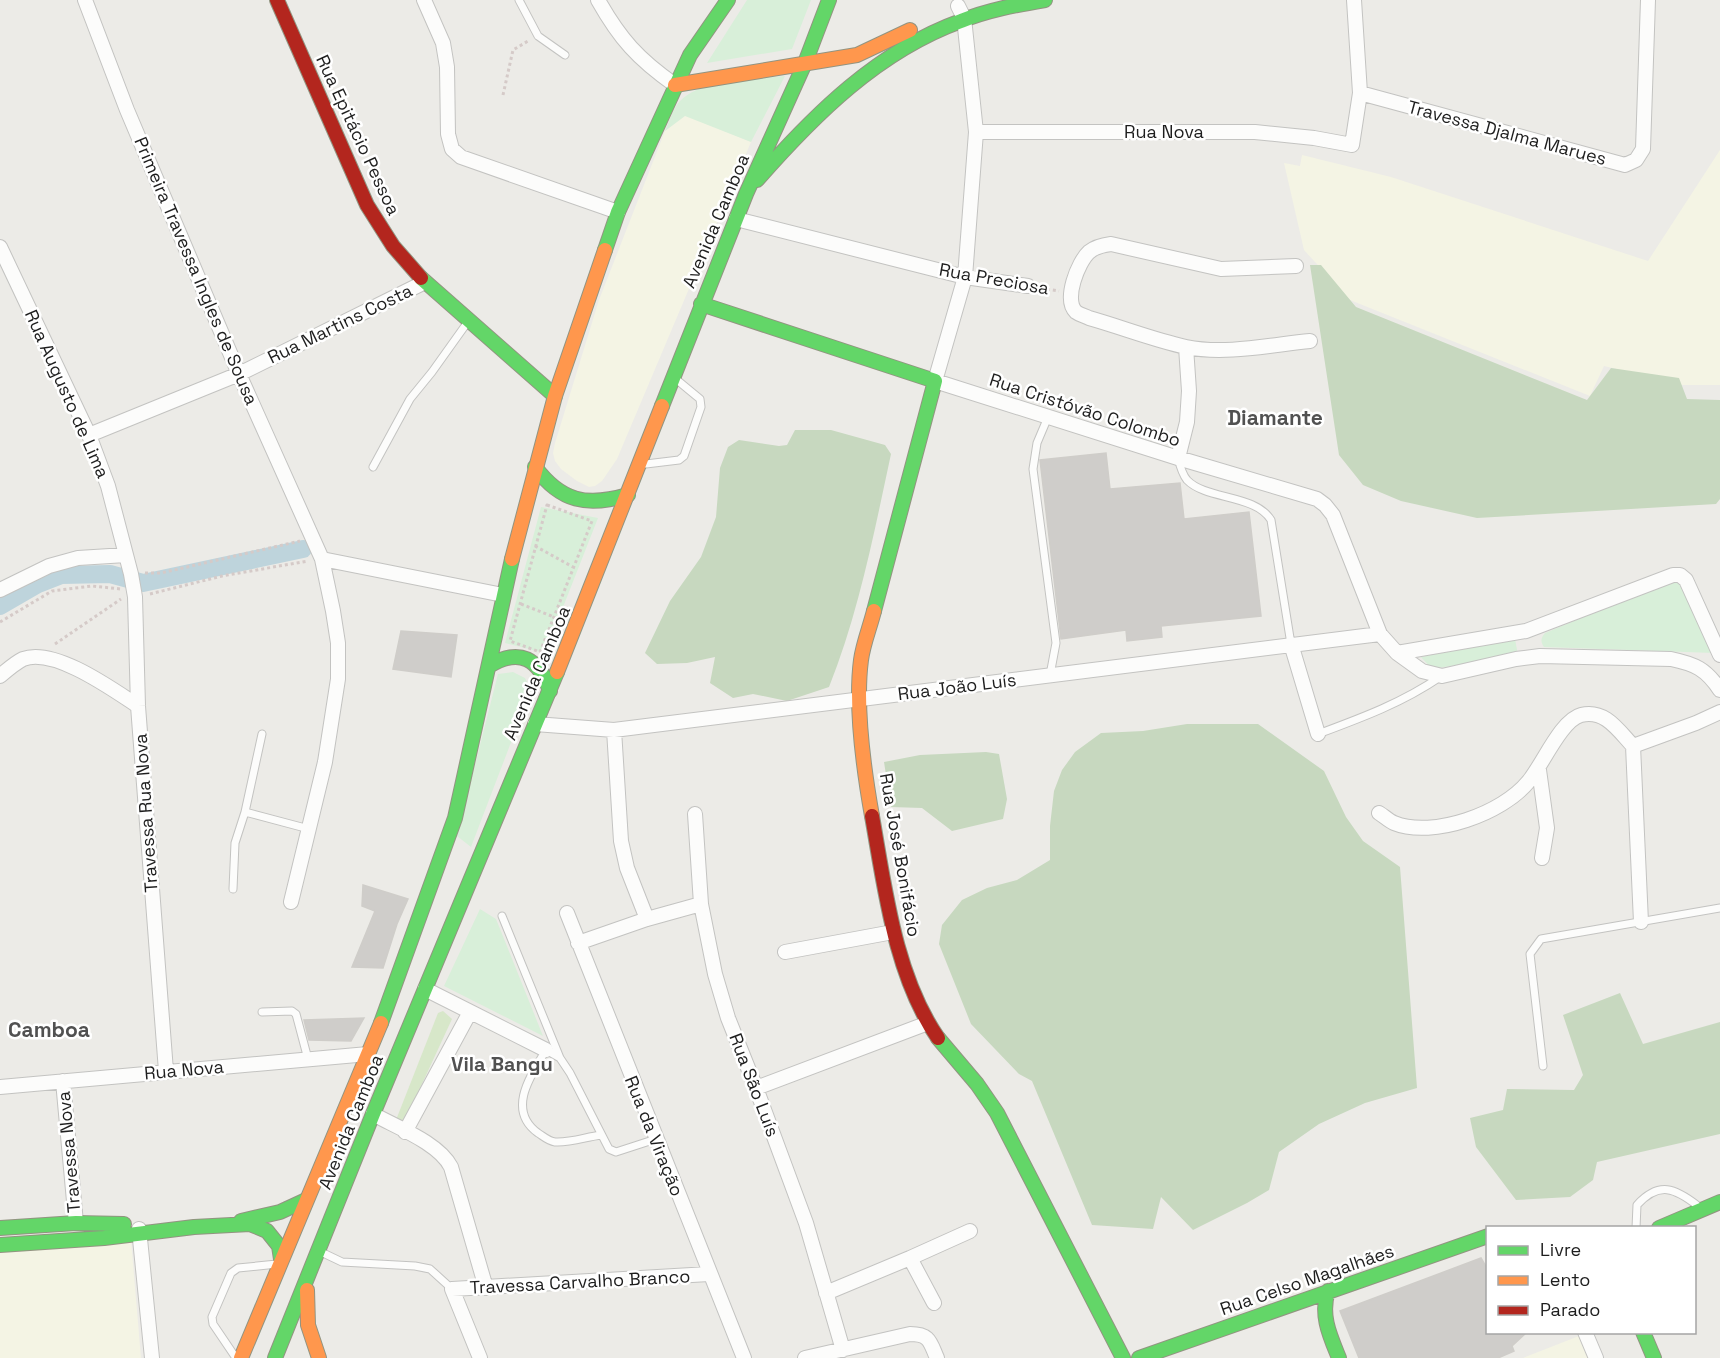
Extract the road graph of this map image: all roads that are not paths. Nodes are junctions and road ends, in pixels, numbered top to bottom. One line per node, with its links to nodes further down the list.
1 (85, 0): 29 (street, Primeira Travessa Ingles de Sousa)
2 (277, 0): 23 (main road, Rua Epitácio Pessoa)
3 (424, 0): 18 (street)
4 (519, 0): 12 (lane)
5 (598, 0): 14 (street)
6 (728, 0): 14 (main road, Avenida Camboa)
7 (829, 0): 13 (main road, Avenida Camboa)
8 (1045, 0): 11 (main road)
9 (1354, 0): 15 (street)
10 (1648, 0): 15 (street, Travessa Djalma Marues)
11 (963, 9): 13 (main road); 16 (street); 17 (main road)
12 (565, 56)
13 (805, 63): 14 (main road); 17 (main road, Avenida Camboa)
14 (675, 85): 18 (main road, Avenida Camboa)
15 (1360, 93): 16 (street, Rua Nova)
16 (976, 132): 22 (street)
17 (746, 194): 19 (main road, Avenida Camboa)
18 (618, 212): 32 (main road, Avenida Camboa)
19 (736, 219): 22 (street, Rua Preciosa); 25 (main road, Avenida Camboa)
20 (0, 247): 34 (street, Rua Augusto de Lima)
21 (1296, 266): 28 (street, Rua Preciosa)
22 (964, 277): 24 (street, Rua Preciosa); 31 (street)
23 (425, 282): 26 (main road, Rua Epitácio Pessoa); 29 (street, Rua Martins Costa)
24 (1028, 286)
25 (701, 304): 30 (main road, Avenida Camboa); 31 (main road, Rua Cristóvão Colombo)
26 (469, 321): 32 (main road, Rua Epitácio Pessoa); 38 (lane)
27 (1310, 341): 28 (street, Rua Preciosa)
28 (1186, 347): 35 (street)
29 (239, 374): 34 (street, Rua Martins Costa); 41 (street, Primeira Travessa Ingles de Sousa)
30 (673, 377): 36 (main road, Avenida Camboa); 36 (lane)
31 (935, 381): 33 (street, Rua Cristóvão Colombo); 56 (main road, Rua José Bonifácio)
32 (555, 396): 37 (main road, Avenida Camboa)
33 (1047, 417): 35 (street, Rua Cristóvão Colombo); 51 (lane)
34 (88, 435): 40 (street, Rua Augusto de Lima)
35 (1178, 458): 45 (street, Rua Cristóvão Colombo); 46 (lane)
36 (640, 464): 39 (main road, Avenida Camboa)
37 (535, 466): 39 (main road); 43 (main road, Avenida Camboa)
38 (373, 467)
39 (628, 495): 55 (main road, Avenida Camboa)
40 (126, 555): 42 (street); 57 (street, Travessa Rua Nova)
41 (322, 559): 43 (street); 68 (street, Primeira Travessa Ingles de Sousa)
42 (0, 590)
43 (503, 595): 50 (main road, Avenida Camboa)
44 (1526, 631): 47 (street); 48 (street); 49 (street)
45 (1380, 634): 46 (street, Rua João Luís); 47 (street)
46 (1291, 644): 51 (street, Rua João Luís); 62 (street)
47 (1397, 653): 53 (street)
48 (1720, 655)
49 (1528, 657): 53 (street); 54 (street)
50 (489, 666): 55 (main road); 86 (main road, Avenida Camboa)
51 (1050, 675): 56 (street, Rua João Luís)
52 (0, 676): 57 (street)
53 (1442, 676): 62 (lane)
54 (1720, 690)
55 (550, 691): 59 (main road, Avenida Camboa)
56 (859, 700): 60 (street, Rua João Luís); 78 (main road, Rua José Bonifácio)
57 (138, 706): 90 (street, Travessa Rua Nova)
58 (1720, 712): 63 (street)
59 (535, 724): 60 (street, Rua João Luís); 81 (main road, Avenida Camboa)
60 (614, 730): 76 (street)
61 (262, 734): 65 (lane)
62 (1318, 734)
63 (1633, 746): 64 (street); 77 (street)
64 (1539, 770): 67 (street); 69 (street)
65 (245, 812): 68 (lane); 70 (lane)
66 (695, 813): 72 (street, Rua São Luís)
67 (1379, 813)
68 (309, 829): 71 (street, Primeira Travessa Ingles de Sousa)
69 (1542, 858)
70 (233, 889)
71 (291, 902)
72 (701, 904): 76 (street); 93 (street, Rua São Luís)
73 (1720, 908): 77 (lane)
74 (567, 913): 79 (street, Rua da Viração)
75 (502, 916): 87 (lane)
76 (648, 919): 79 (street)
77 (1641, 922): 89 (lane)
78 (893, 932): 80 (street); 84 (main road, Rua José Bonifácio)
79 (578, 943): 97 (street, Rua da Viração)
80 (785, 952)
81 (425, 989): 83 (street); 94 (main road, Avenida Camboa)
82 (262, 1012): 88 (lane)
83 (470, 1012): 85 (street); 95 (street)
84 (928, 1023): 93 (street); 132 (main road, Rua José Bonifácio)
85 (546, 1050): 87 (lane); 96 (lane)
86 (368, 1054): 88 (street, Rua Nova); 98 (main road, Avenida Camboa)
87 (560, 1058): 96 (lane)
88 (308, 1059): 90 (street, Rua Nova)
89 (1543, 1066)
90 (165, 1071): 91 (street, Rua Nova)
91 (63, 1082): 92 (street, Rua Nova); 101 (street, Travessa Nova)
92 (0, 1087)
93 (756, 1088): 118 (street, Rua São Luís)
94 (372, 1114): 95 (street); 110 (main road, Avenida Camboa)
95 (405, 1132): 115 (street)
96 (601, 1135): 97 (lane)
97 (656, 1139): 113 (street, Rua da Viração)
98 (306, 1200): 102 (main road); 112 (main road, Avenida Camboa)
99 (1720, 1202): 100 (main road)
100 (1702, 1209): 103 (lane); 104 (main road)
101 (76, 1223): 105 (main road); 106 (main road)
102 (224, 1225): 106 (main road); 112 (main road)
103 (1636, 1226)
104 (1661, 1226)
105 (0, 1228)
106 (139, 1229): 109 (main road); 123 (street)
107 (969, 1231): 111 (street)
108 (1486, 1237): 117 (main road, Rua Celso Magalhães)
109 (0, 1245)
110 (318, 1250): 114 (main road, Avenida Camboa); 116 (lane, Travessa Carvalho Branco)
111 (910, 1258): 118 (street); 119 (street)
112 (280, 1262): 124 (lane); 125 (main road, Avenida Camboa)
113 (709, 1274): 115 (street, Travessa Carvalho Branco); 129 (street, Rua da Viração)
114 (309, 1276): 126 (main road, Avenida Camboa); 127 (main road)
115 (486, 1288): 116 (street, Travessa Carvalho Branco)
116 (452, 1289): 128 (street)
117 (1328, 1291): 133 (main road, Rua Celso Magalhães); 134 (main road)
118 (826, 1293): 122 (street, Rua São Luís)
119 (934, 1302)
120 (1586, 1334): 135 (street)
121 (1644, 1334): 136 (main road)
122 (843, 1350): 130 (street); 131 (street)
123 (152, 1358)
124 (236, 1358)
125 (241, 1358)
126 (275, 1358)
127 (319, 1358)
128 (480, 1358)
129 (744, 1358)
130 (805, 1358)
131 (938, 1358)
132 (1123, 1358)
133 (1139, 1358)
134 (1339, 1358)
135 (1596, 1358)
136 (1654, 1358)

